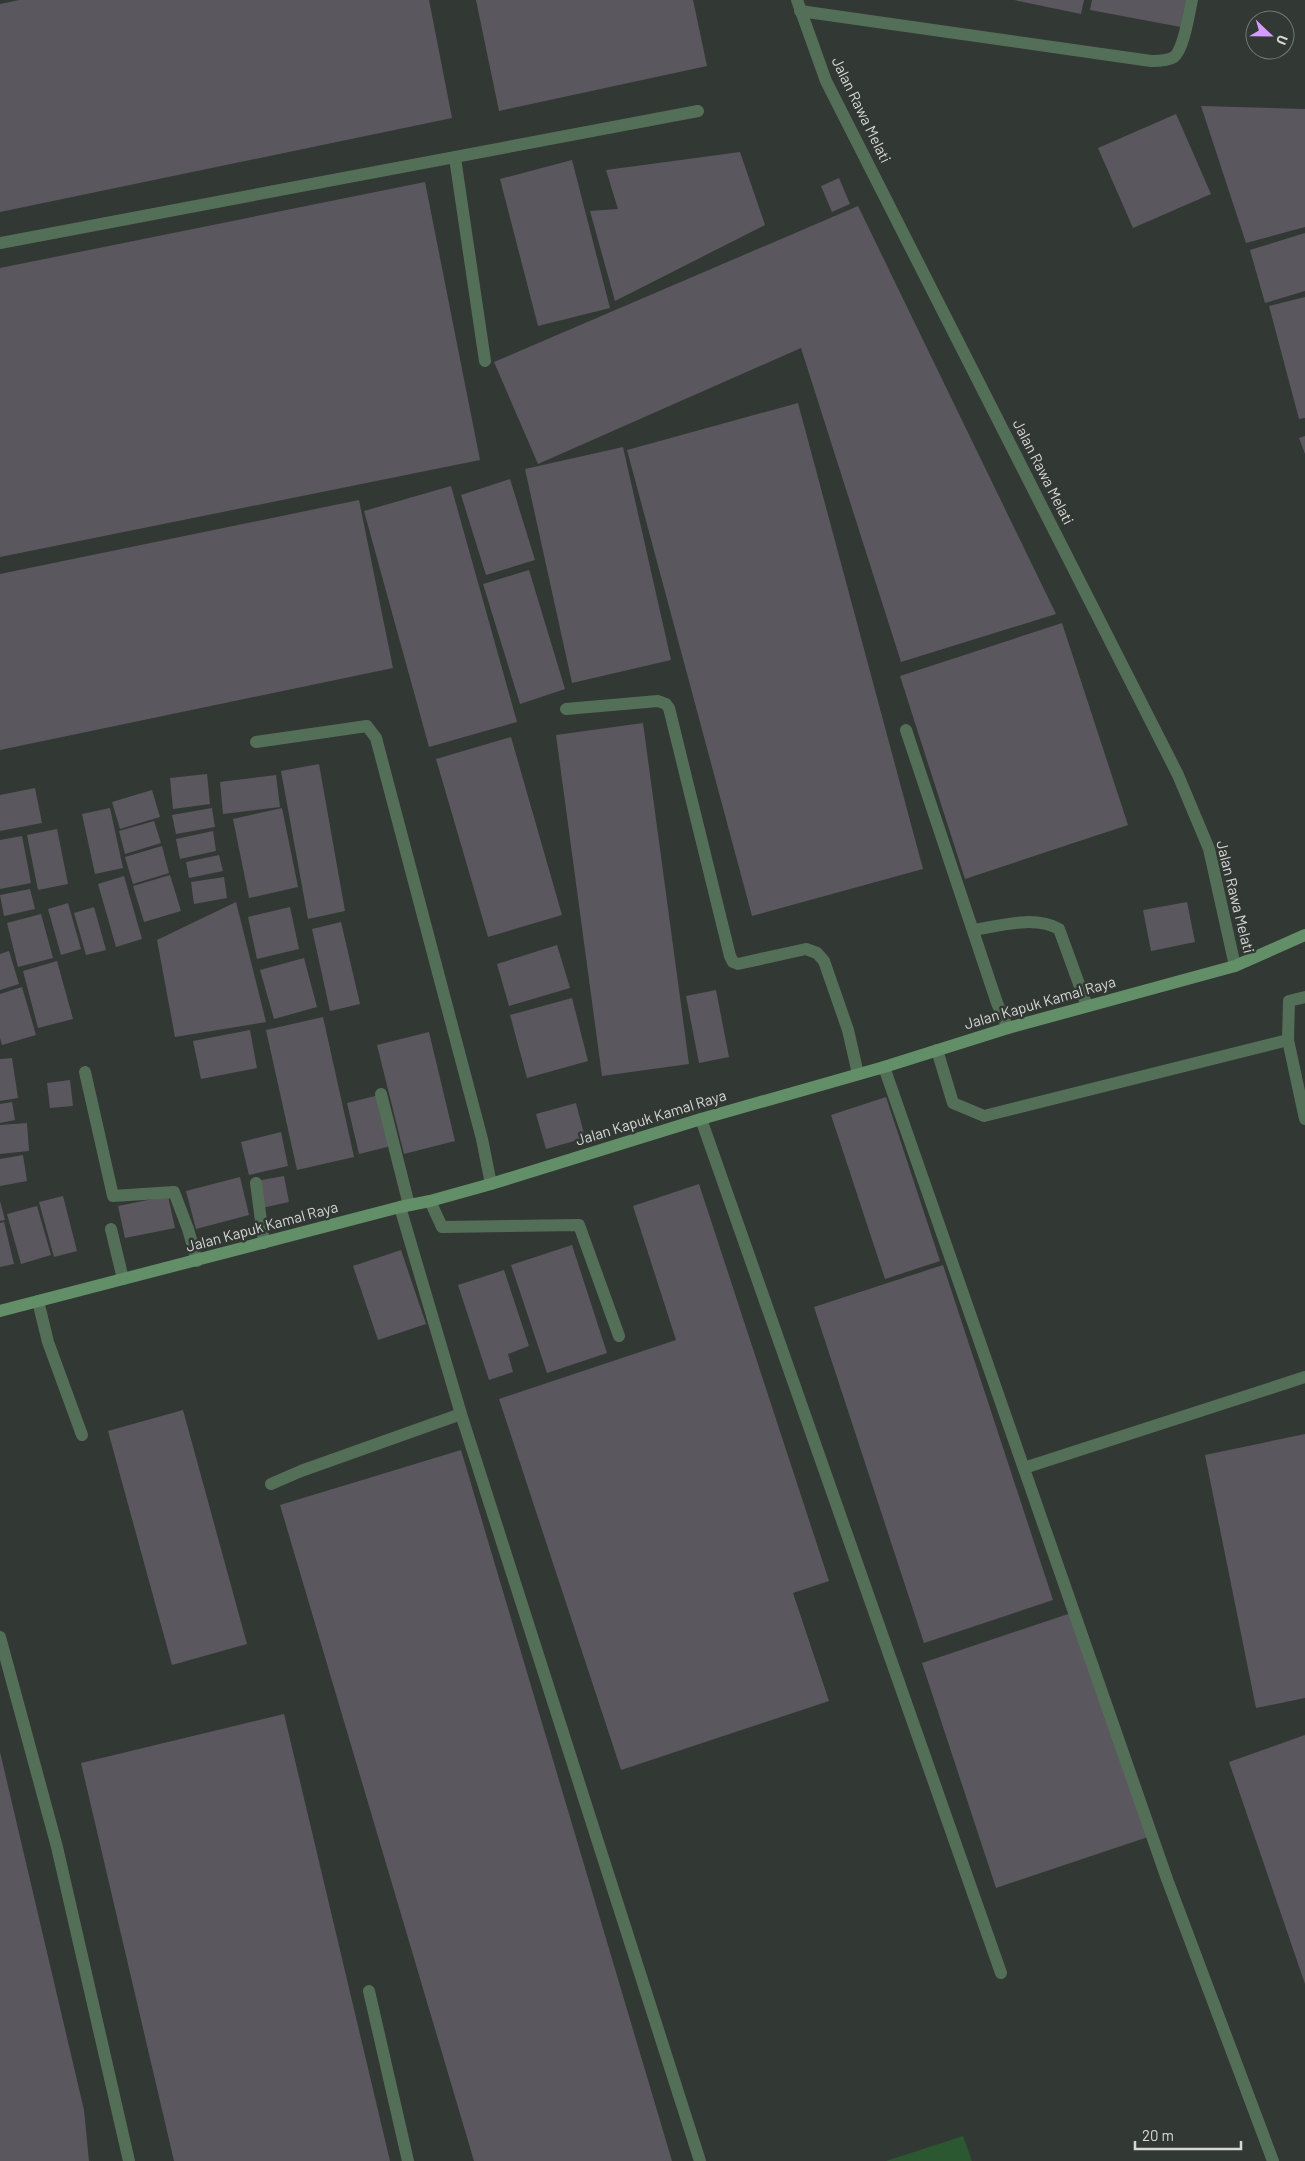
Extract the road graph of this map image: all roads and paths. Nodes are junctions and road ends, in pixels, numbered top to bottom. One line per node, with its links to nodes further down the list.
1 (1192, 0): 2 (street)
2 (798, 5): 12 (street, Jalan Rawa Melati)
3 (698, 111): 4 (street)
4 (455, 158): 5 (street); 6 (street)
5 (0, 243)
6 (485, 361)
7 (566, 708): 20 (street)
8 (906, 730): 10 (street)
9 (256, 742): 25 (street)
10 (973, 930): 14 (street); 15 (street)
11 (1305, 935): 12 (main road, Jalan Kapuk Kamal Raya)
12 (1236, 966): 14 (main road, Jalan Kapuk Kamal Raya)
13 (1305, 997): 16 (street)
14 (1087, 1006): 15 (main road, Jalan Kapuk Kamal Raya)
15 (1008, 1028): 17 (main road, Jalan Kapuk Kamal Raya)
16 (1288, 1040): 17 (street); 23 (street)
17 (937, 1050): 18 (main road, Jalan Kapuk Kamal Raya)
18 (884, 1067): 20 (main road, Jalan Kapuk Kamal Raya); 38 (street)
19 (85, 1072): 30 (street)
20 (858, 1074): 22 (main road, Jalan Kapuk Kamal Raya)
21 (380, 1094): 27 (street)
22 (700, 1119): 25 (main road, Jalan Kapuk Kamal Raya); 41 (street)
23 (1305, 1119)
24 (256, 1183): 29 (street)
25 (491, 1184): 26 (main road, Jalan Kapuk Kamal Raya)
26 (430, 1201): 27 (main road, Jalan Kapuk Kamal Raya); 34 (street)
27 (404, 1206): 29 (main road, Jalan Kapuk Kamal Raya); 36 (street)
28 (111, 1229): 31 (street)
29 (264, 1243): 30 (main road, Jalan Kapuk Kamal Raya)
30 (197, 1261): 31 (main road, Jalan Kapuk Kamal Raya)
31 (123, 1280): 32 (main road, Jalan Kapuk Kamal Raya)
32 (38, 1301): 33 (main road, Jalan Kapuk Kamal Raya); 37 (street)
33 (0, 1311)
34 (619, 1336)
35 (1305, 1377): 38 (street)
36 (461, 1414): 39 (street); 45 (street)
37 (82, 1435)
38 (1024, 1468): 46 (street)
39 (272, 1484)
40 (0, 1637): 43 (street)
41 (1001, 1974)
42 (369, 1991): 44 (street)
43 (129, 2161)
44 (408, 2161)
45 (700, 2161)
46 (1273, 2161)

